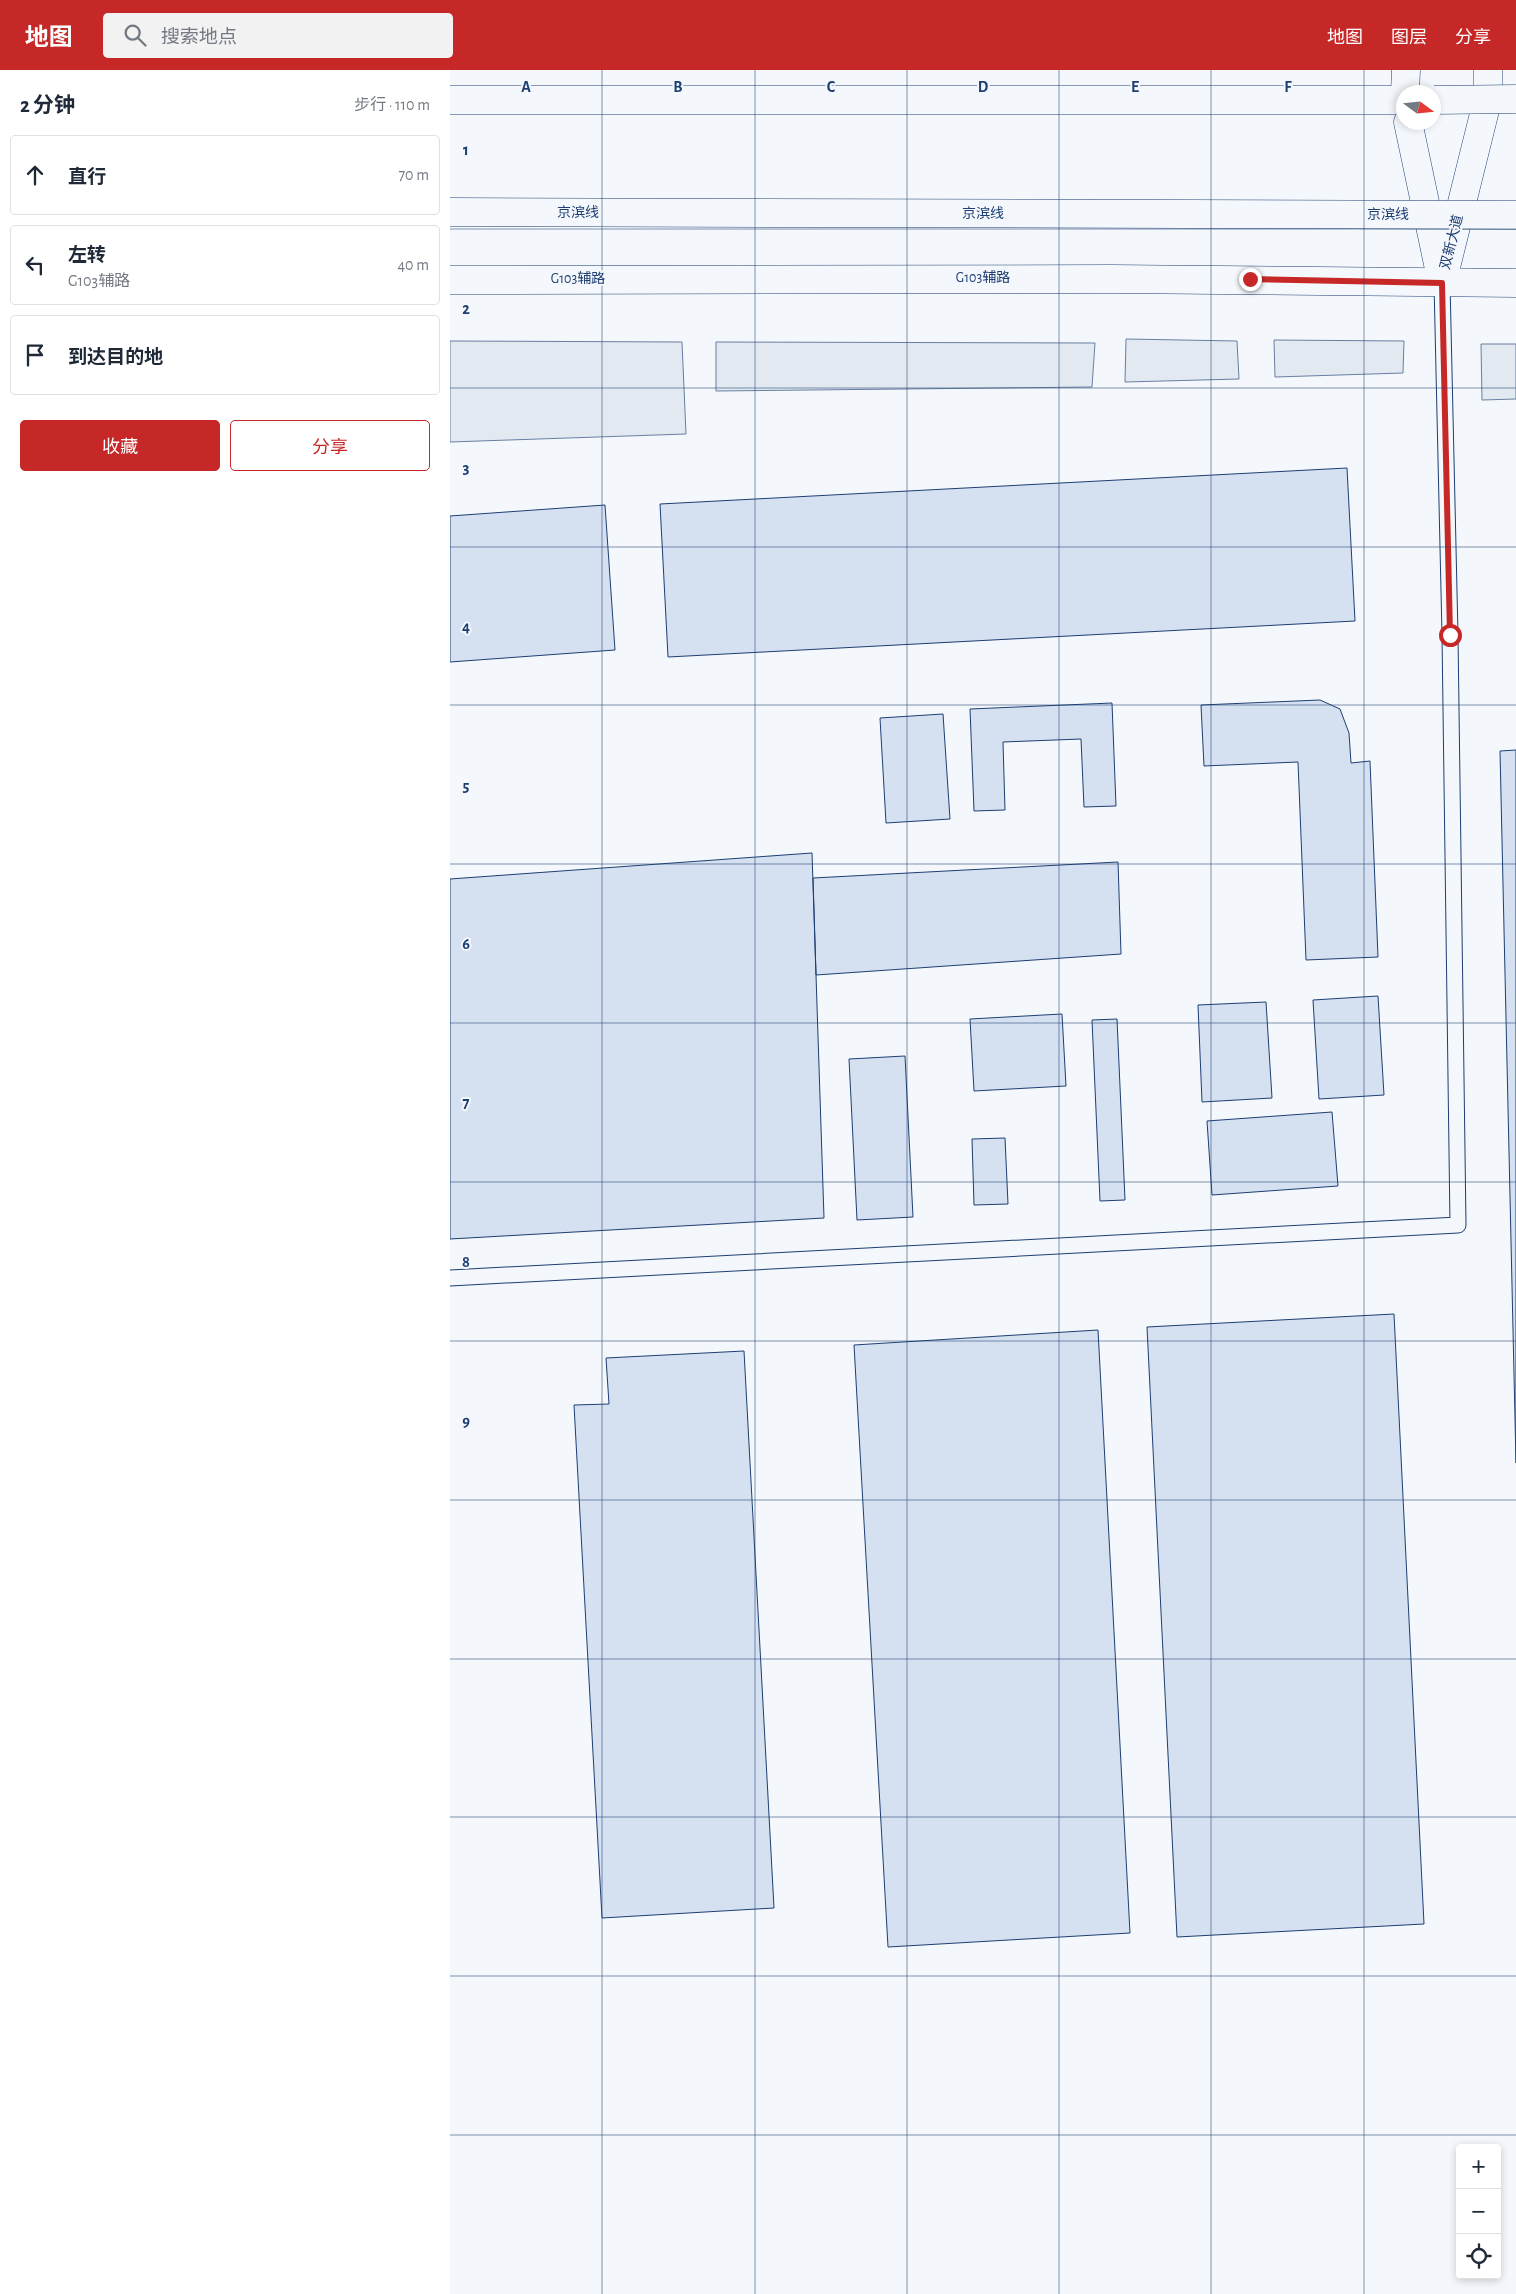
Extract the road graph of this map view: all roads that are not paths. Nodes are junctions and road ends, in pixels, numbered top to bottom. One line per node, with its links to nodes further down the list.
1 (1406, 70): 3 (main road)
2 (1488, 70): 12 (main road, 双新大道)
3 (1405, 85)
4 (1516, 99): 7 (main road, bridge)
5 (450, 100): 6 (main road)
6 (1396, 100)
7 (1441, 100)
8 (1410, 130): 12 (main road, 双新大道)
9 (450, 212): 10 (main road, 京滨线, bridge)
10 (1516, 215)
11 (450, 280): 12 (main road, G103辅路)
12 (1442, 283): 13 (main road, G103辅路); 14 (lane)
13 (1516, 283)
14 (450, 1278)

